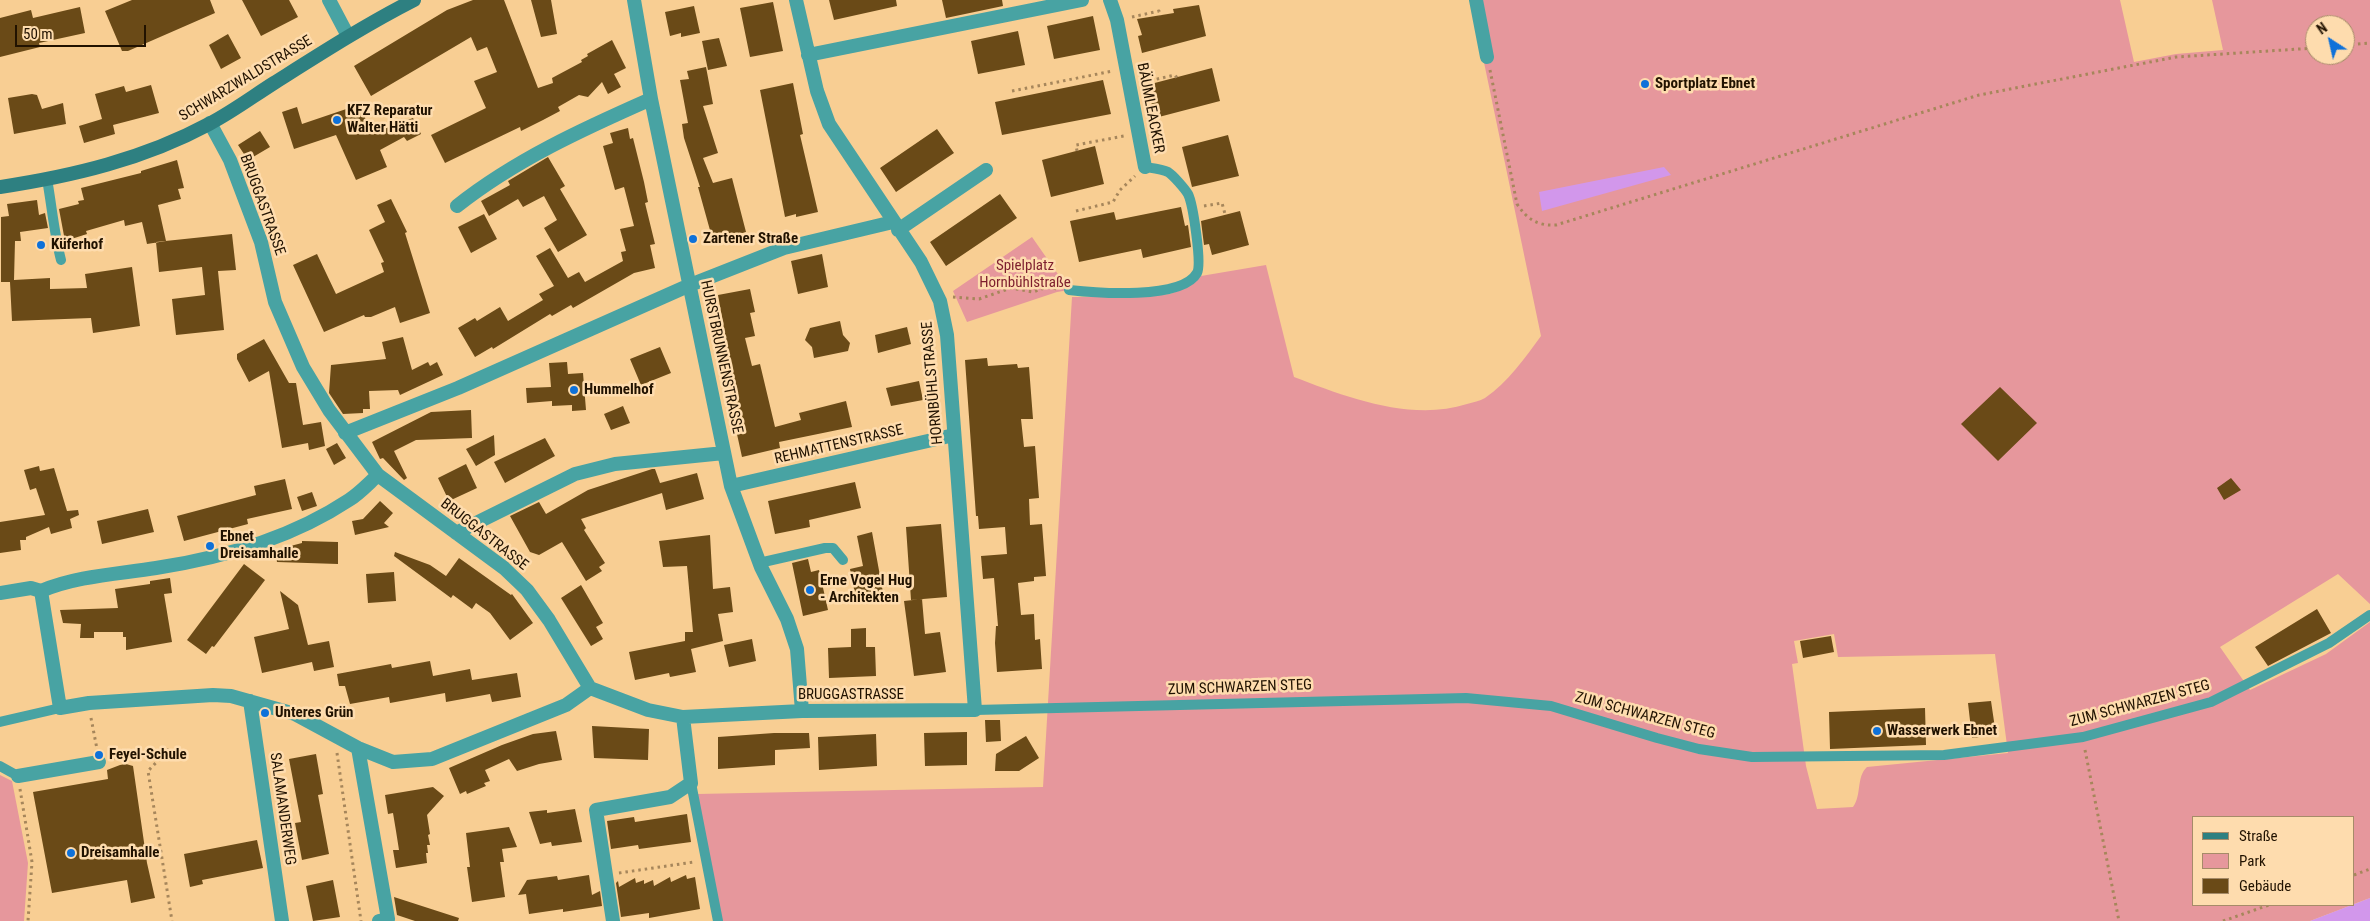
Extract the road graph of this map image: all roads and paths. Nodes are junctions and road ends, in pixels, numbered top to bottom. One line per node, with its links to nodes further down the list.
1 (329, 0): 10 (street)
2 (414, 0): 10 (main road, SCHWARZWALDSTRASSE)
3 (634, 0): 20 (street, HURSTBRUNNENSTRASSE)
4 (796, 0): 14 (street, HORNBÜHLSTRASSE)
5 (1082, 0): 14 (street)
6 (1110, 0): 9 (street, BÄUMLEACKER)
7 (1476, 0): 15 (street)
8 (1160, 16): 9 (path)
9 (1117, 20): 16 (street, BÄUMLEACKER)
10 (348, 36): 21 (main road, SCHWARZWALDSTRASSE)
11 (2370, 43): 12 (path)
12 (2355, 44)
13 (2305, 49): 15 (path)
14 (808, 54): 32 (street, HORNBÜHLSTRASSE)
15 (1487, 57)
16 (1126, 69): 18 (street, BÄUMLEACKER); 19 (path)
17 (1177, 78): 18 (path)
18 (1128, 86): 22 (street, BÄUMLEACKER)
19 (1012, 91)
20 (651, 100): 28 (street); 34 (street, HURSTBRUNNENSTRASSE)
21 (210, 124): 26 (main road, SCHWARZWALDSTRASSE); 37 (street, BRUGGASTRASSE)
22 (1137, 134): 23 (path); 24 (street, BÄUMLEACKER)
23 (1077, 151)
24 (1145, 167): 29 (lane, BÄUMLEACKER); 30 (path)
25 (986, 170): 32 (street)
26 (47, 179): 27 (main road, SCHWARZWALDSTRASSE); 33 (lane)
27 (0, 188)
28 (456, 206)
29 (1191, 209): 31 (path); 35 (lane, BÄUMLEACKER)
30 (1076, 211)
31 (1225, 214)
32 (896, 226): 34 (street); 36 (street, HORNBÜHLSTRASSE)
33 (61, 260)
34 (690, 285): 37 (street); 39 (street, HURSTBRUNNENSTRASSE)
35 (1069, 290): 36 (path)
36 (940, 301): 38 (street, HORNBÜHLSTRASSE)
37 (344, 433): 40 (street, BRUGGASTRASSE)
38 (954, 436): 41 (street, REHMATTENSTRASSE); 52 (street, HORNBÜHLSTRASSE)
39 (724, 453): 41 (street, HURSTBRUNNENSTRASSE); 42 (street)
40 (378, 475): 42 (street, BRUGGASTRASSE); 45 (street)
41 (730, 486): 44 (street, HURSTBRUNNENSTRASSE)
42 (456, 533): 48 (street, BRUGGASTRASSE)
43 (843, 560): 44 (lane)
44 (760, 564): 53 (street, HURSTBRUNNENSTRASSE)
45 (40, 591): 46 (street); 51 (street)
46 (0, 593)
47 (2370, 615): 57 (lane, ZUM SCHWARZEN STEG)
48 (590, 688): 54 (street, BRUGGASTRASSE); 58 (street)
49 (250, 701): 50 (street); 56 (street); 71 (street, SALAMANDERWEG)
50 (89, 703): 51 (street); 59 (path)
51 (60, 708): 55 (lane)
52 (975, 710): 53 (street, BRUGGASTRASSE); 57 (lane, ZUM SCHWARZEN STEG)
53 (802, 711): 54 (street, BRUGGASTRASSE)
54 (683, 717): 62 (street)
55 (0, 722)
56 (334, 733): 58 (street); 72 (path)
57 (2082, 737): 75 (path)
58 (358, 748): 68 (street)
59 (100, 762): 61 (street); 70 (path)
60 (0, 766): 61 (lane)
61 (18, 776): 69 (path)
62 (691, 783): 63 (lane); 65 (street)
63 (708, 860): 65 (path); 74 (lane)
64 (2370, 869): 66 (path)
65 (606, 875): 73 (street)
66 (2355, 875)
67 (2266, 906): 76 (path)
68 (386, 920)
69 (28, 921)
70 (172, 921)
71 (282, 921)
72 (361, 921)
73 (613, 921)
74 (718, 921)
75 (2119, 921)
76 (2223, 921)

